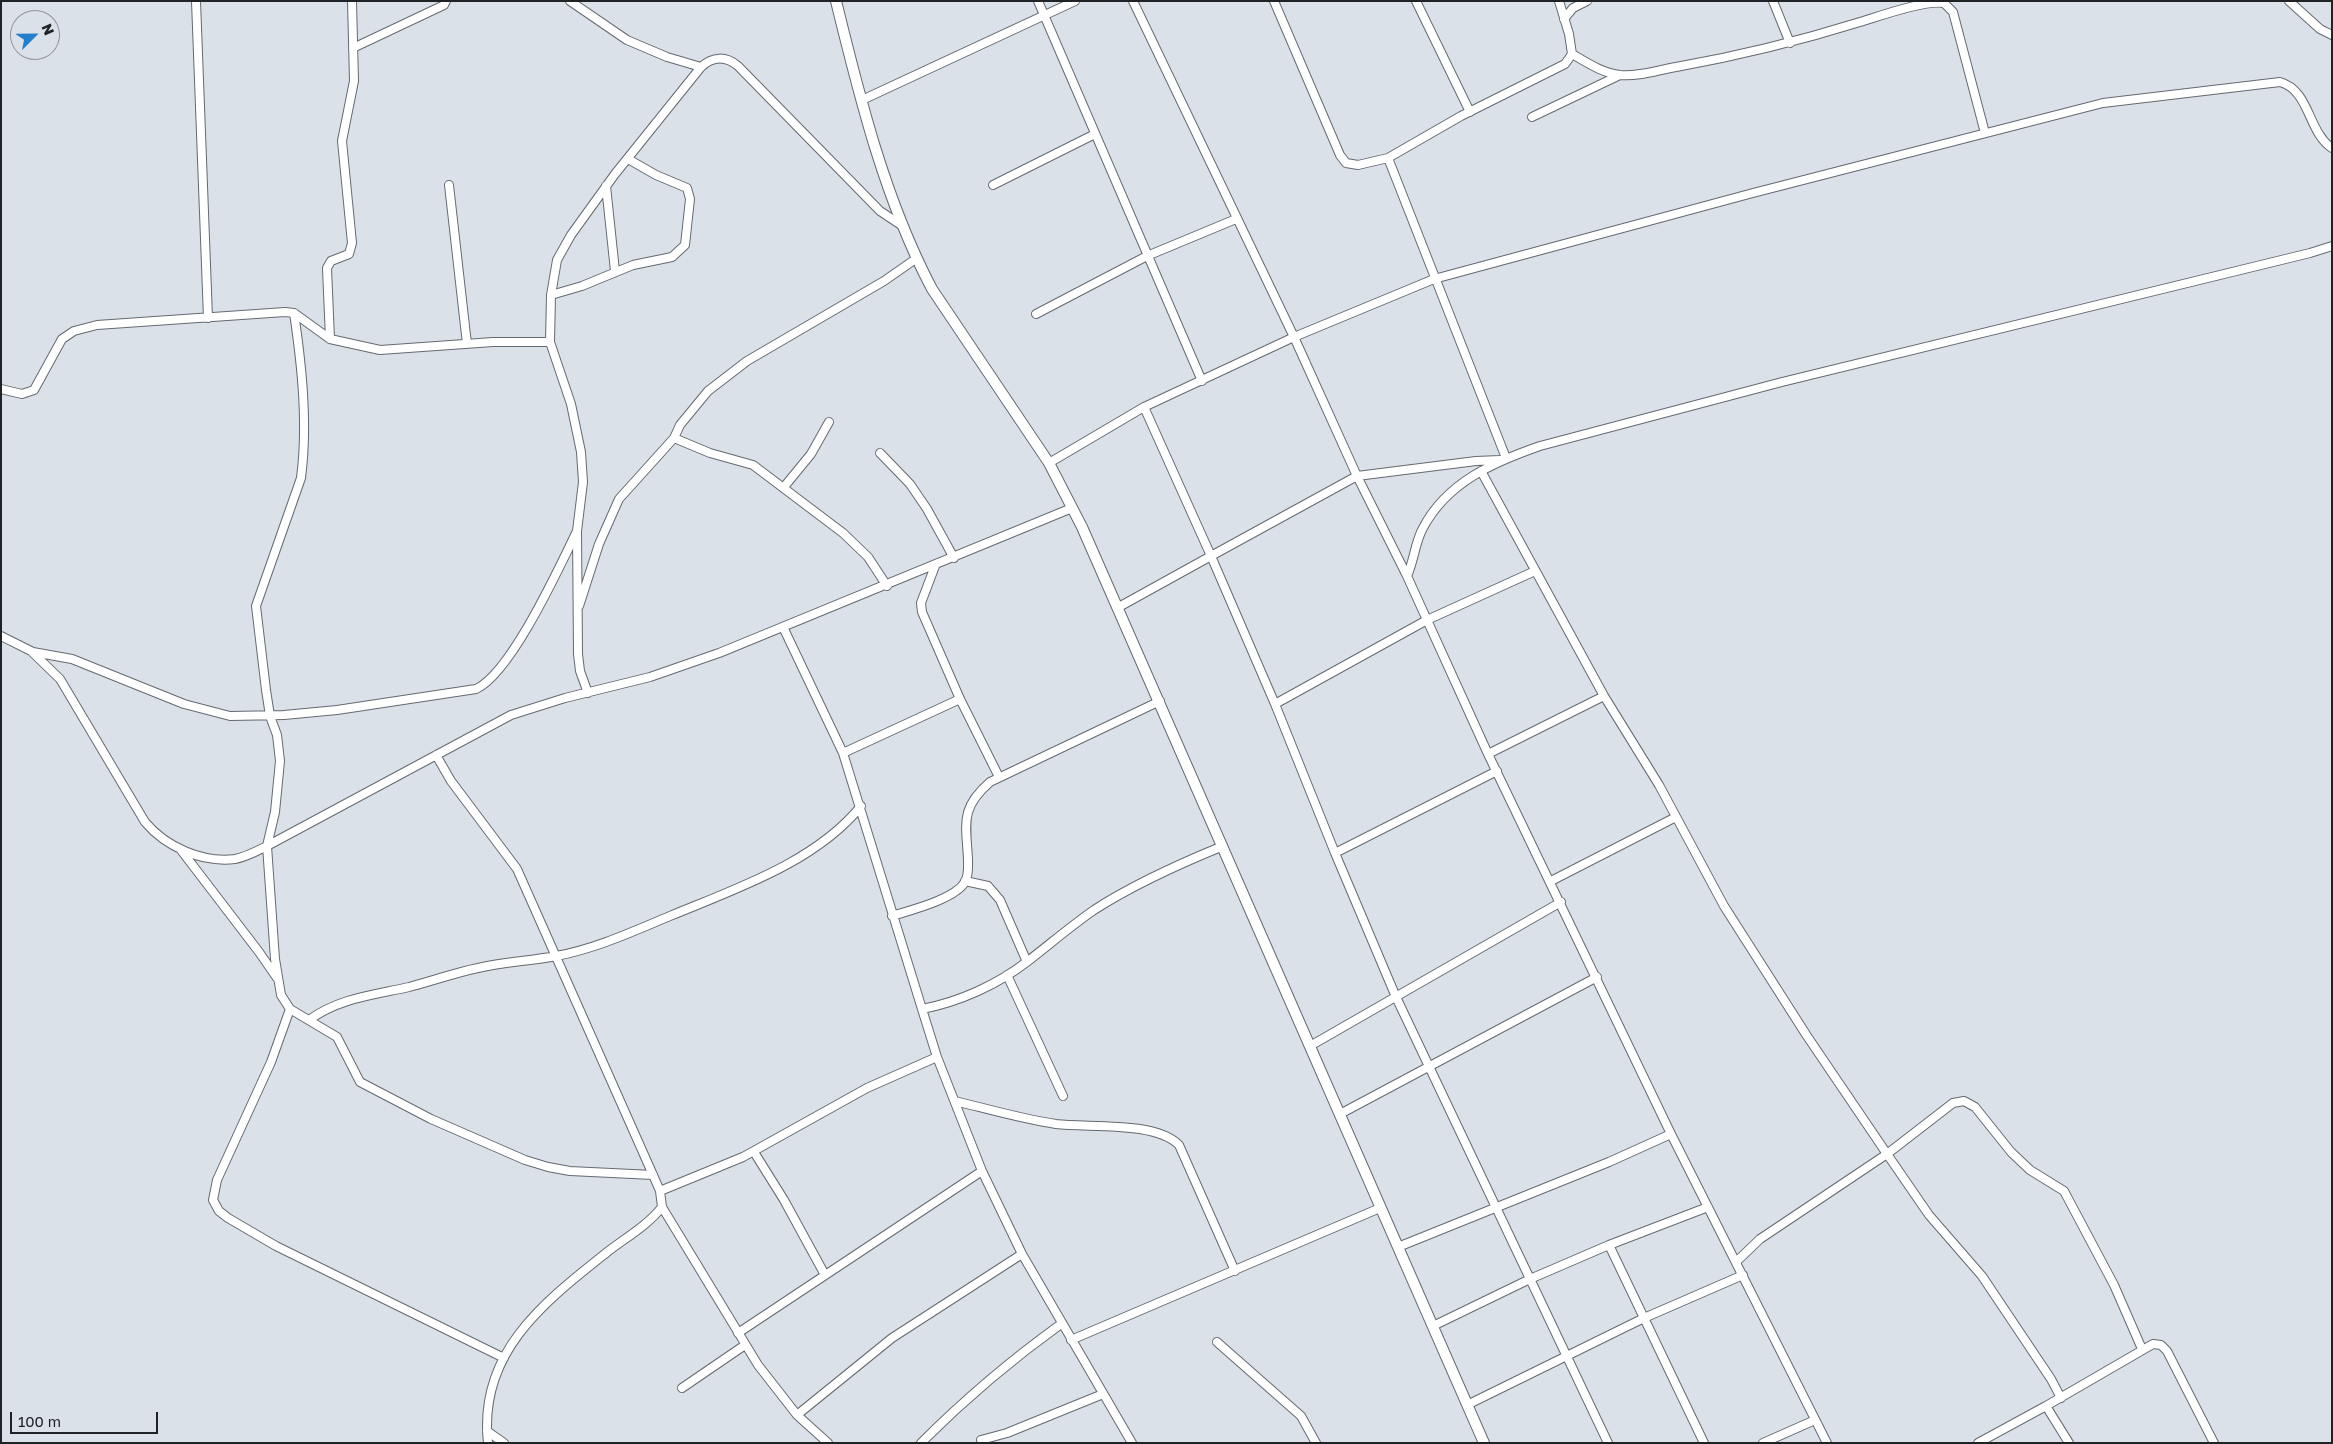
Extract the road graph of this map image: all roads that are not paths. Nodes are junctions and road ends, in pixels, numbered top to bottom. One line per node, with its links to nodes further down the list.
1 (196, 1): 44 (street)
2 (352, 1): 19 (street)
3 (446, 1): 19 (street)
4 (570, 1): 21 (street)
5 (836, 1): 23 (street)
6 (1038, 1): 15 (street)
7 (1075, 1): 15 (street)
8 (1133, 1): 34 (street)
9 (1274, 1): 29 (street)
10 (1416, 1): 24 (street)
11 (1559, 1): 16 (street)
12 (1587, 1): 16 (street)
13 (1773, 1): 18 (street)
14 (2289, 1): 17 (street)
15 (1044, 15): 23 (street); 27 (street)
16 (1564, 19): 20 (street)
17 (2332, 35)
18 (1790, 42): 22 (street); 26 (street)
19 (353, 48): 46 (street)
20 (1572, 54): 22 (street); 24 (street)
21 (701, 67): 30 (street); 35 (street)
22 (1620, 75): 25 (street)
23 (862, 100): 35 (street)
24 (1470, 112): 29 (street)
25 (1532, 117)
26 (1985, 133): 28 (street); 40 (street)
27 (1095, 134): 32 (street); 37 (street)
28 (2332, 148)
29 (1388, 158): 40 (street)
30 (628, 159): 33 (street); 39 (street)
31 (448, 185): 48 (street)
32 (993, 185)
33 (606, 186): 39 (street); 41 (street)
34 (1236, 219): 37 (street); 45 (street)
35 (904, 227): 38 (street)
36 (2332, 246): 55 (street)
37 (1147, 256): 43 (street); 49 (street)
38 (917, 258): 53 (street); 56 (street)
39 (615, 271): 41 (street)
40 (1434, 279): 45 (street); 55 (street)
41 (551, 295): 47 (street)
42 (294, 313): 44 (street); 46 (street); 79 (street)
43 (1036, 314)
44 (208, 318): 50 (street)
45 (1294, 337): 49 (street); 58 (street)
46 (330, 339): 48 (street)
47 (550, 342): 48 (street); 61 (street)
48 (467, 344)
49 (1202, 381): 51 (street)
50 (1, 389)
51 (1144, 407): 56 (street); 62 (street)
52 (829, 422): 59 (street)
53 (674, 438): 59 (street); 68 (street)
54 (880, 453): 63 (street)
55 (1504, 459): 57 (street); 58 (street)
56 (1049, 462): 60 (street)
57 (1481, 471): 65 (street); 66 (street)
58 (1357, 476): 62 (street); 66 (street)
59 (784, 487): 67 (street)
60 (1072, 508): 63 (street); 69 (street)
61 (577, 531): 68 (street); 79 (street)
62 (1211, 556): 69 (street); 78 (street)
63 (954, 558): 64 (street)
64 (935, 566): 67 (street); 76 (street)
65 (1535, 571): 70 (street); 75 (street)
66 (1408, 576): 70 (street)
67 (887, 586): 71 (street)
68 (579, 606): 74 (street)
69 (1118, 608): 77 (street)
70 (1427, 620): 78 (street); 81 (street)
71 (783, 627): 74 (street); 80 (street)
72 (1, 636): 73 (street)
73 (31, 651): 79 (street); 89 (street)
74 (588, 693): 82 (street)
75 (1604, 696): 81 (street); 86 (street)
76 (960, 698): 80 (street); 84 (street)
77 (1160, 701): 84 (street); 88 (street)
78 (1275, 704): 90 (street)
79 (270, 716): 87 (street)
80 (843, 752): 85 (street)
81 (1488, 754): 83 (street)
82 (436, 755): 87 (street); 95 (street)
83 (1497, 772): 90 (street); 92 (street)
84 (999, 777): 91 (street)
85 (861, 806): 94 (street); 95 (street)
86 (1676, 816): 92 (street); 112 (street)
87 (267, 846): 89 (street); 99 (street)
88 (1223, 846): 96 (street); 104 (street)
89 (181, 850): 99 (street)
90 (1335, 854): 100 (street)
91 (965, 881): 94 (street); 96 (street)
92 (1551, 881): 93 (street)
93 (1561, 902): 98 (street); 100 (street)
94 (892, 916): 102 (street)
95 (557, 956): 103 (street); 114 (street)
96 (1027, 962): 97 (street)
97 (1007, 975): 102 (street); 107 (street)
98 (1597, 977): 106 (street); 110 (street)
99 (278, 980): 101 (street)
100 (1396, 997): 104 (street); 106 (street)
101 (290, 1009): 103 (street); 137 (street)
102 (922, 1009): 105 (street)
103 (310, 1020): 114 (street)
104 (1310, 1046): 109 (street)
105 (938, 1056): 108 (street); 111 (street)
106 (1431, 1066): 109 (street); 119 (street)
107 (1064, 1096)
108 (955, 1101): 113 (street); 124 (street)
109 (1340, 1114): 118 (street)
110 (1671, 1134): 117 (street); 119 (street)
111 (754, 1152): 115 (street); 125 (street)
112 (1887, 1154): 123 (street); 135 (street); 140 (street)
113 (982, 1171): 122 (street); 125 (street)
114 (653, 1174): 115 (street)
115 (660, 1191): 116 (street)
116 (662, 1207): 131 (street); 137 (street)
117 (1708, 1207): 120 (street); 123 (street)
118 (1380, 1208): 121 (street); 124 (street)
119 (1497, 1208): 121 (street); 127 (street)
120 (1609, 1244): 127 (street); 128 (street)
121 (1398, 1247): 130 (street)
122 (1022, 1254): 129 (street); 143 (street)
123 (1736, 1262): 126 (street)
124 (1235, 1271): 132 (street)
125 (825, 1275): 131 (street)
126 (1743, 1275): 128 (street); 144 (street)
127 (1530, 1278): 130 (street); 136 (street)
128 (1644, 1318): 136 (street); 155 (street)
129 (1061, 1324): 132 (street); 150 (street)
130 (1433, 1326): 141 (street)
131 (738, 1333): 134 (street)
132 (1071, 1340): 139 (street)
133 (1217, 1342): 152 (street)
134 (745, 1344): 138 (street); 143 (street)
135 (2142, 1349): 140 (street); 160 (street)
136 (1568, 1355): 141 (street); 154 (street)
137 (504, 1358): 145 (street)
138 (682, 1388)
139 (1103, 1394): 146 (street); 151 (street)
140 (2060, 1398): 142 (street)
141 (1468, 1405): 153 (street)
142 (2046, 1406): 158 (street); 159 (street)
143 (797, 1415): 149 (street)
144 (1815, 1420): 156 (street); 157 (street)
145 (487, 1431): 147 (street); 148 (street)
146 (981, 1440)
147 (488, 1443)
148 (504, 1443)
149 (828, 1443)
150 (920, 1443)
151 (1132, 1443)
152 (1316, 1443)
153 (1484, 1443)
154 (1608, 1443)
155 (1704, 1443)
156 (1763, 1443)
157 (1827, 1443)
158 (1978, 1443)
159 (2069, 1443)
160 (2214, 1443)

